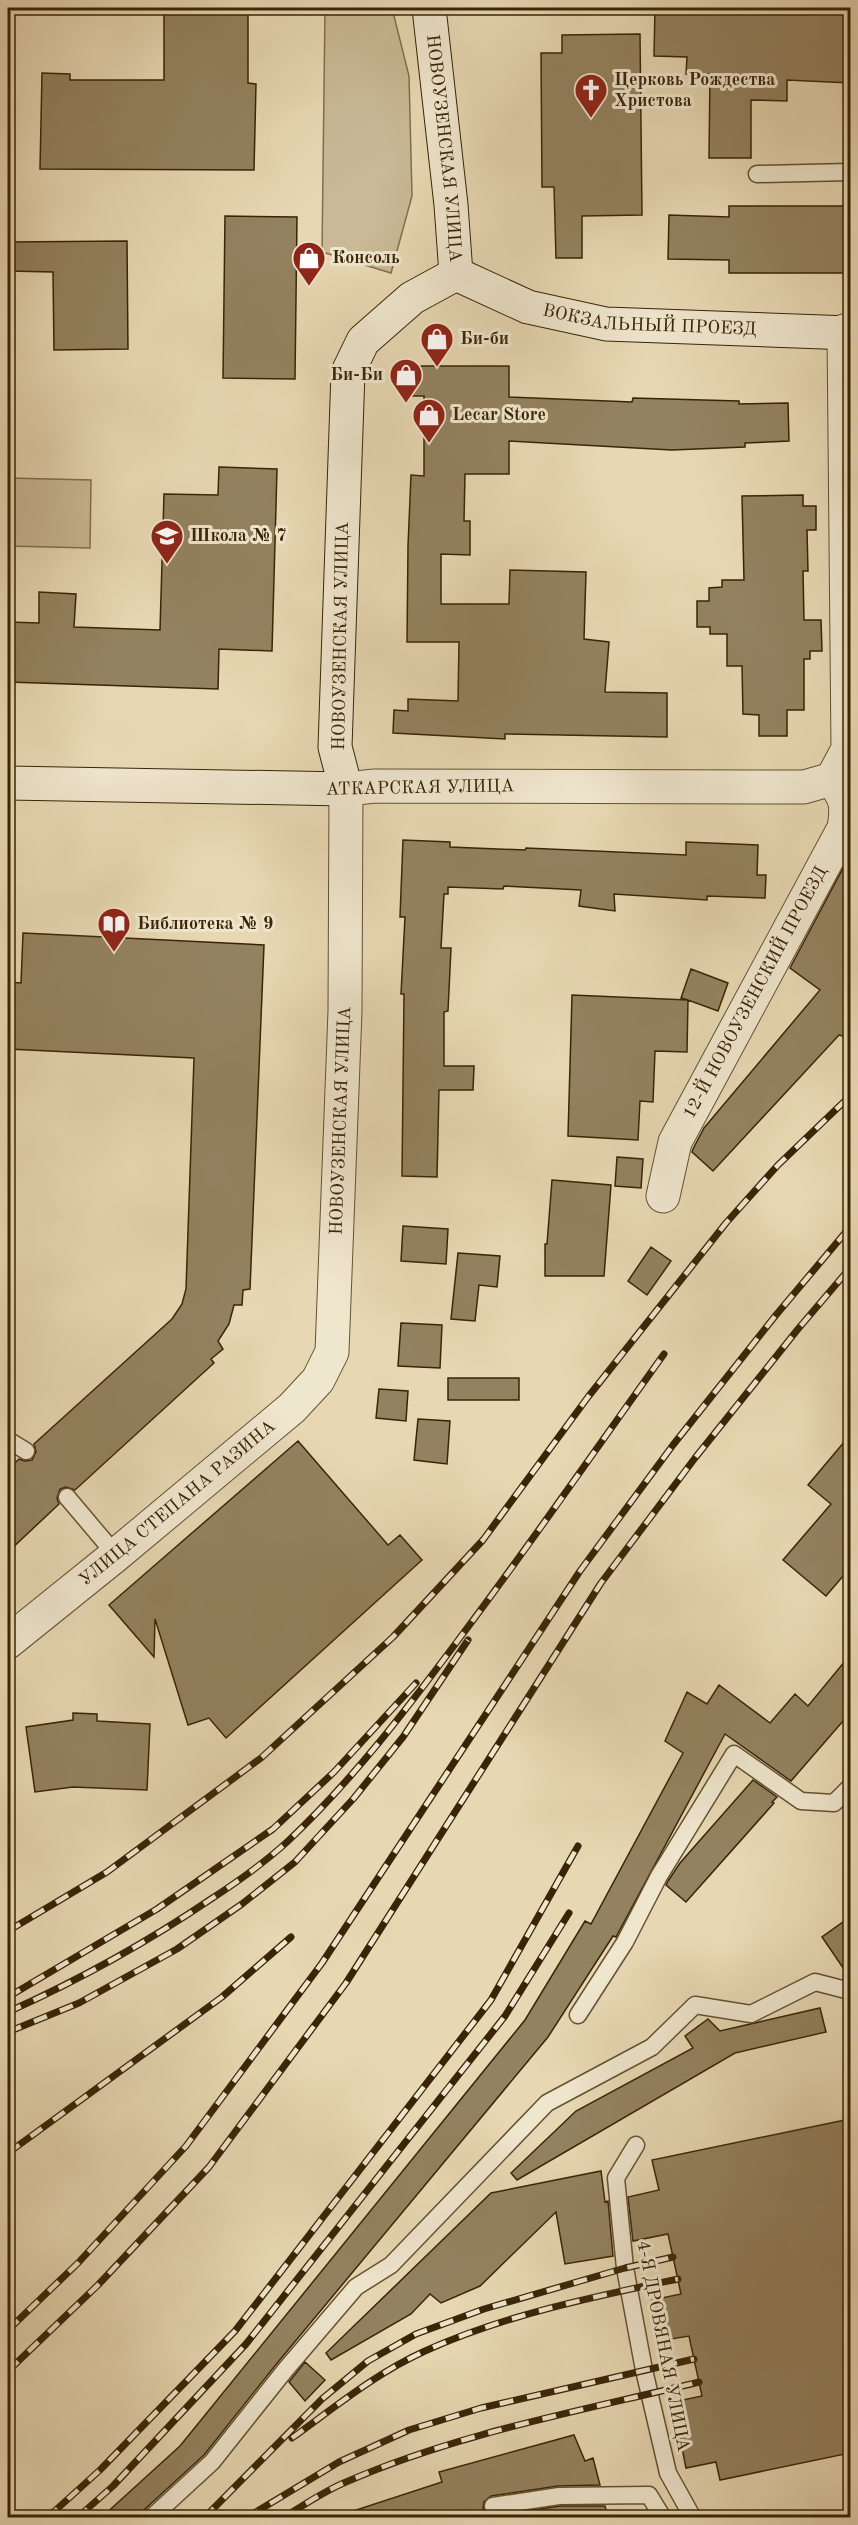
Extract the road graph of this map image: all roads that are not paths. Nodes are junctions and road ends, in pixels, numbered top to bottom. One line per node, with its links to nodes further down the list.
1 (434, 10): 4 (street, НОВОУЗЕНСКАЯ УЛИЦА)
2 (850, 172): 3 (lane)
3 (758, 174)
4 (456, 274): 5 (street, ВОКЗАЛЬНЫЙ ПРОЕЗД); 8 (street, НОВОУЗЕНСКАЯ УЛИЦА)
5 (847, 332): 6 (street)
6 (832, 779): 8 (street, АТКАРСКАЯ УЛИЦА); 9 (street, 12-Й НОВОУЗЕНСКИЙ ПРОЕЗД)
7 (8, 783): 8 (street, АТКАРСКАЯ УЛИЦА)
8 (346, 789): 10 (street, НОВОУЗЕНСКАЯ УЛИЦА)
9 (663, 1196)
10 (332, 1352): 14 (street, УЛИЦА СТЕПАНА РАЗИНА)
11 (8, 1440): 12 (lane)
12 (27, 1451)
13 (67, 1497): 14 (lane)
14 (116, 1555): 15 (street, УЛИЦА СТЕПАНА РАЗИНА)
15 (8, 1642)
16 (850, 1787): 18 (lane)
17 (850, 1990): 21 (lane)
18 (578, 2015)
19 (636, 2145): 23 (lane, 4-Я ДРОВЯНАЯ УЛИЦА)
20 (493, 2506): 22 (lane)
21 (152, 2517)
22 (663, 2517)
23 (693, 2517)

